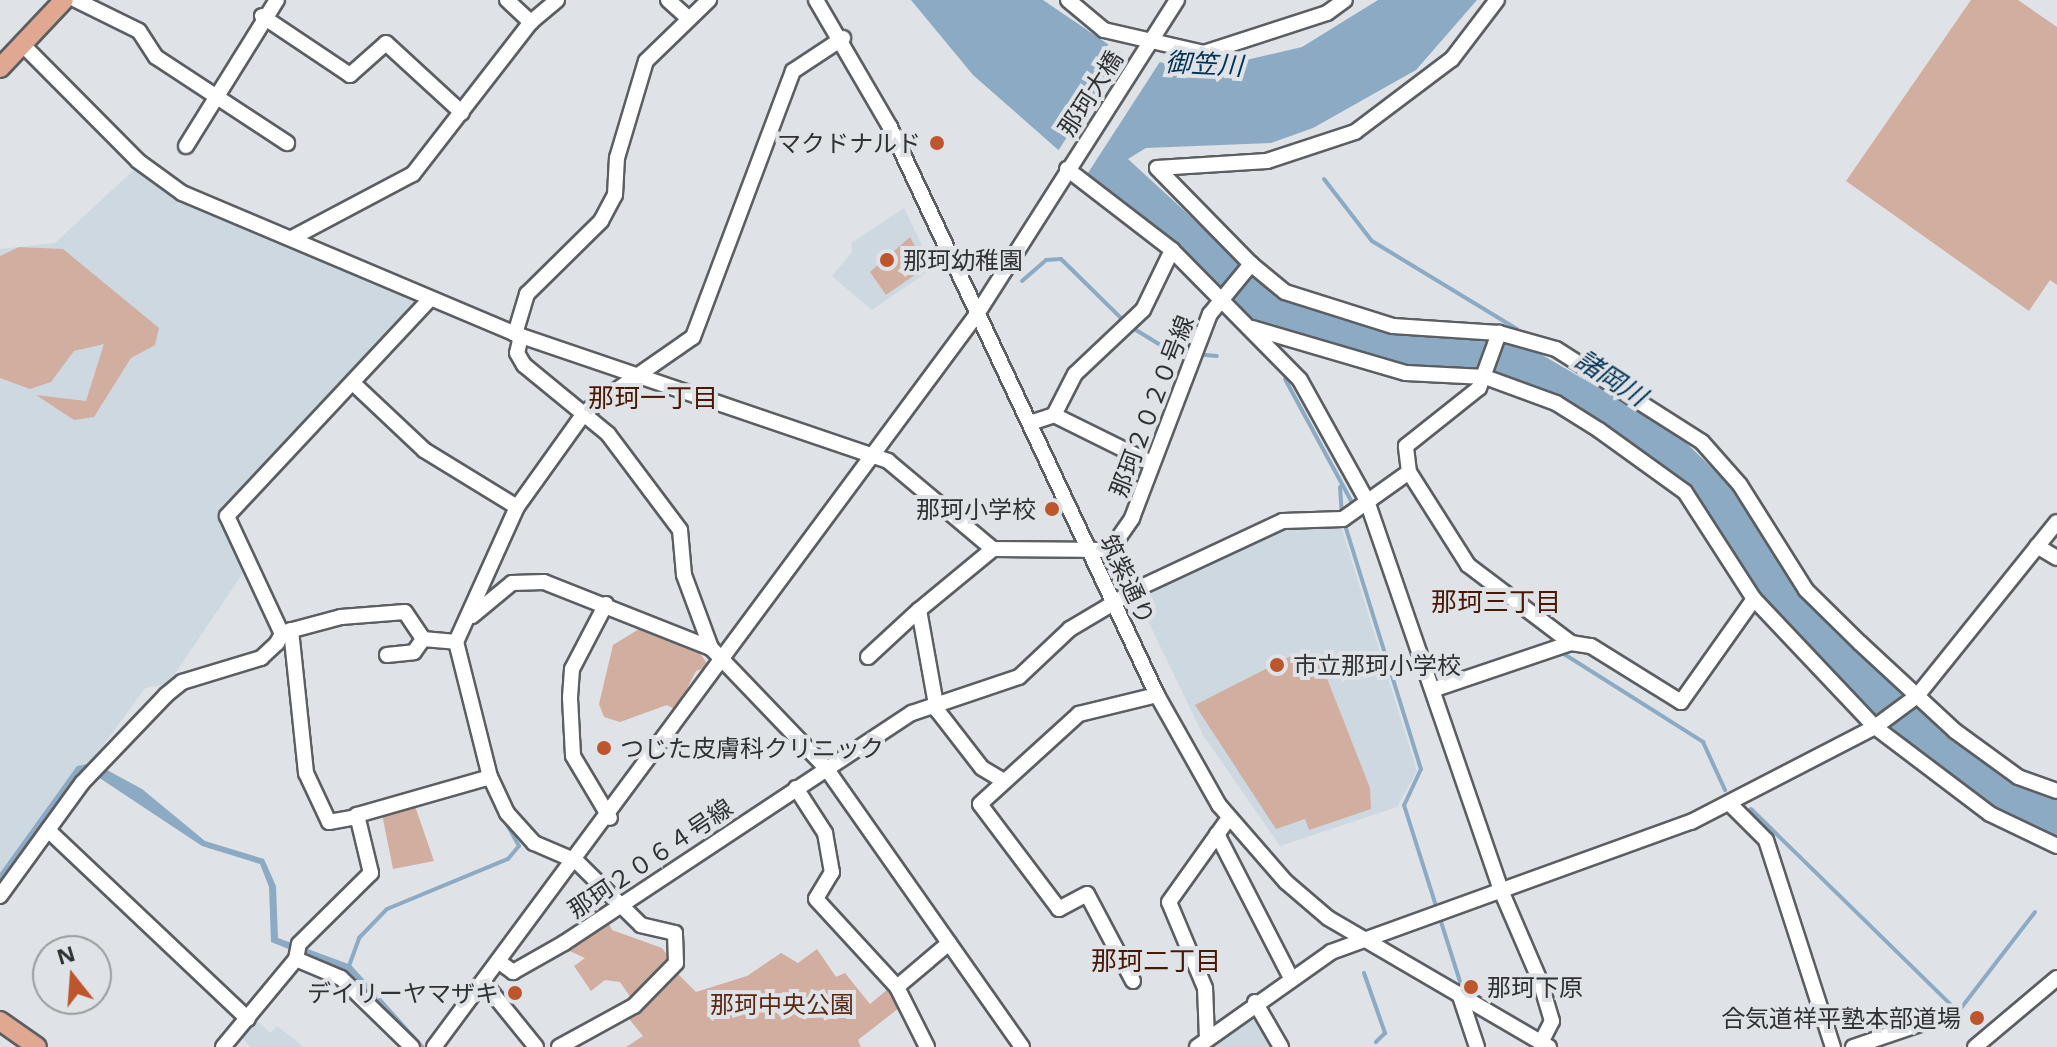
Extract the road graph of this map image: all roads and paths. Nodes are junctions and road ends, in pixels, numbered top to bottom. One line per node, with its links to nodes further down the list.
1 (64, 0): 18 (main road)
2 (76, 0): 20 (street)
3 (277, 0): 13 (street)
4 (507, 0): 15 (street)
5 (557, 0): 15 (street)
6 (668, 0): 14 (street)
7 (709, 0): 14 (street)
8 (816, 0): 16 (street, 筑紫通り)
9 (1068, 0): 17 (street)
10 (1177, 0): 17 (street, 那珂大橋)
11 (1345, 0): 17 (street)
12 (1497, 0): 27 (street)
13 (262, 16): 20 (street); 21 (street)
14 (687, 17): 33 (street)
15 (531, 22): 21 (street)
16 (843, 38): 30 (street, 筑紫通り); 35 (street)
17 (1150, 42): 24 (street, 那珂大橋)
18 (23, 45): 19 (main road); 25 (street)
19 (1, 65)
20 (217, 97): 22 (street); 23 (street)
21 (462, 113): 25 (street)
22 (287, 143)
23 (186, 146)
24 (1067, 169): 26 (street); 30 (street, 那珂大橋)
25 (292, 238): 28 (street)
26 (1172, 250): 29 (street); 38 (street)
27 (1249, 266): 29 (street, 那珂２０２０号線); 32 (street)
28 (430, 299): 33 (street); 36 (street)
29 (1221, 299): 31 (street); 41 (street, 那珂２０２０号線)
30 (977, 314): 39 (street, 筑紫通り); 40 (street, 那珂大橋)
31 (1248, 326): 34 (street); 43 (street)
32 (1499, 333): 34 (street); 65 (street)
33 (518, 335): 35 (street); 37 (street)
34 (1485, 377): 42 (street); 50 (street)
35 (634, 378): 37 (street); 40 (street)
36 (353, 383): 44 (street); 55 (street)
37 (585, 412): 44 (street); 59 (street)
38 (1054, 415): 39 (street); 41 (street)
39 (1030, 423): 48 (street, 筑紫通り)
40 (875, 457): 47 (street); 62 (street, 那珂大橋)
41 (1151, 463): 48 (street, 那珂２０２０号線)
42 (1409, 472): 43 (street, 那珂２０６４号線); 58 (street)
43 (1367, 501): 52 (street, 那珂２０６４号線); 63 (street)
44 (517, 507): 54 (street)
45 (2057, 522): 46 (street)
46 (2037, 546): 49 (street); 65 (street)
47 (993, 549): 48 (street); 53 (street)
48 (1090, 549): 52 (street, 筑紫通り)
49 (2057, 558)
50 (1754, 599): 58 (street); 67 (street)
51 (606, 604): 54 (street); 59 (street); 75 (street)
52 (1115, 606): 64 (street, 筑紫通り); 66 (street, 那珂２０６４号線)
53 (919, 610): 61 (street); 66 (street)
54 (470, 617): 57 (street)
55 (286, 632): 56 (street); 74 (street); 77 (street)
56 (423, 639): 57 (street); 60 (street)
57 (456, 642): 69 (street)
58 (1571, 643): 63 (street)
59 (711, 648): 62 (street)
60 (387, 655)
61 (868, 657)
62 (725, 662): 68 (street); 75 (street, 那珂大橋)
63 (1435, 689): 81 (street)
64 (1157, 695): 70 (street); 76 (street, 筑紫通り)
65 (1917, 696): 67 (street); 72 (street)
66 (937, 710): 68 (street, 那珂２０６４号線); 70 (street)
67 (1875, 727): 73 (street); 79 (street)
68 (826, 768): 71 (street, 那珂２０６４号線); 85 (street)
69 (490, 777): 74 (street); 80 (street)
70 (1002, 780): 90 (street)
71 (796, 788): 83 (street, 那珂２０６４号線); 92 (street)
72 (2057, 791)
73 (1731, 805): 81 (street); 110 (street)
74 (358, 817): 86 (street)
75 (610, 818): 80 (street, 那珂大橋)
76 (1229, 818): 78 (street); 84 (street, 筑紫通り)
77 (48, 830): 82 (street); 95 (street)
78 (1217, 834): 88 (street); 98 (street)
79 (2057, 846)
80 (576, 861): 83 (street); 87 (street, 那珂大橋)
81 (1500, 888): 84 (street); 99 (street)
82 (0, 896)
83 (616, 903): 87 (street, 那珂２０６４号線); 105 (street)
84 (1364, 941): 88 (street); 93 (street, 筑紫通り)
85 (949, 943): 92 (street); 107 (street)
86 (296, 959): 95 (street); 102 (street)
87 (498, 961): 91 (street, 那珂大橋)
88 (1290, 976): 94 (street)
89 (2057, 978): 112 (street)
90 (1133, 981)
91 (485, 984): 103 (street, 那珂大橋); 104 (street)
92 (897, 987): 106 (street)
93 (1460, 996): 99 (street, 筑紫通り); 109 (street)
94 (1255, 1002): 98 (street); 108 (street)
95 (248, 1019): 101 (street)
96 (0, 1021): 100 (main road)
97 (1929, 1021): 111 (street)
98 (1202, 1043)
99 (1545, 1045)
100 (37, 1047)
101 (223, 1047)
102 (412, 1047)
103 (434, 1047)
104 (536, 1047)
105 (559, 1047)
106 (927, 1047)
107 (1022, 1047)
108 (1281, 1047)
109 (1477, 1047)
110 (1833, 1047)
111 (1853, 1047)
112 (1975, 1047)

